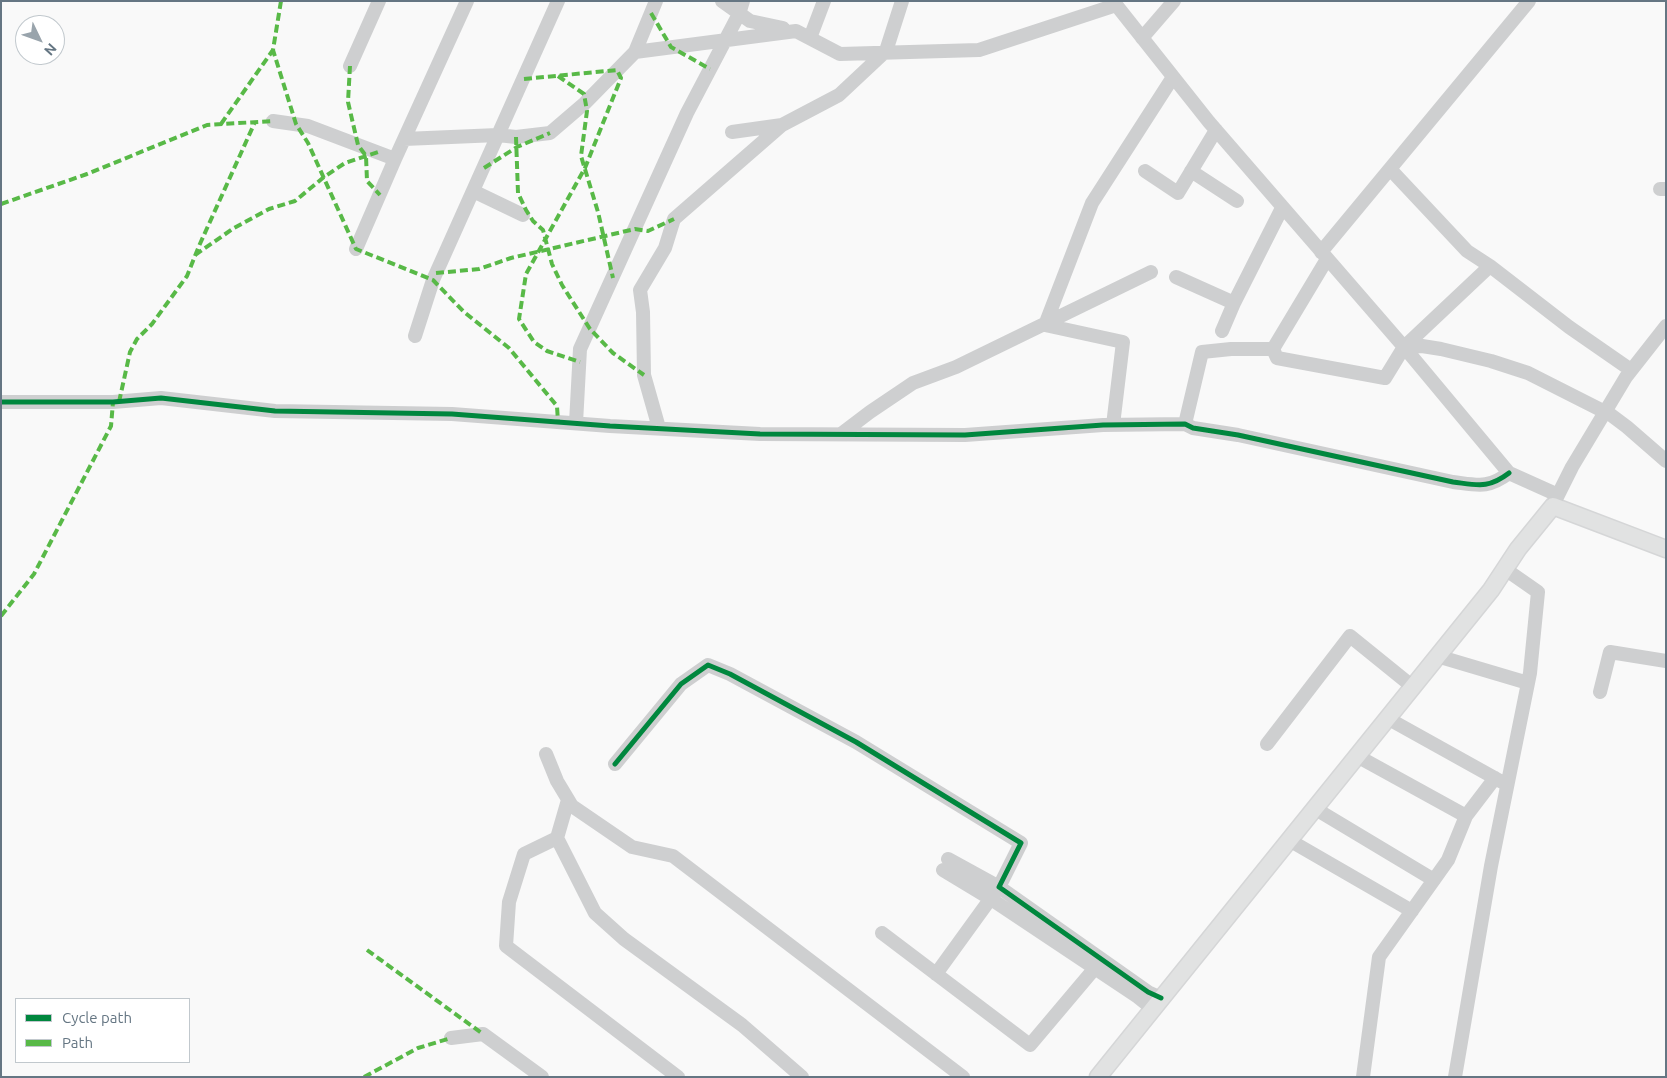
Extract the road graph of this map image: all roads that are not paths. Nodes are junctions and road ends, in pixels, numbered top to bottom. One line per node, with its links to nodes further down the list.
1 (379, 1): 18 (street)
2 (468, 1): 25 (street)
3 (558, 1): 24 (street)
4 (656, 1): 17 (street)
5 (722, 1): 11 (street)
6 (824, 1): 13 (street)
7 (902, 1): 16 (street)
8 (1174, 1): 14 (street)
9 (1528, 1): 27 (street)
10 (1115, 3): 14 (street); 16 (street)
11 (741, 7): 12 (street); 15 (street)
12 (796, 31): 13 (street); 15 (street)
13 (810, 38): 16 (street)
14 (1142, 38): 19 (street)
15 (725, 40): 17 (street); 49 (street)
16 (886, 51): 21 (street)
17 (635, 52): 24 (street)
18 (350, 66)
19 (1172, 77): 22 (street); 40 (street)
20 (273, 121): 26 (street)
21 (782, 126): 23 (street); 52 (street)
22 (1216, 130): 29 (street); 32 (street)
23 (732, 132)
24 (498, 135): 25 (street); 30 (street)
25 (404, 139): 26 (street)
26 (395, 159): 34 (street)
27 (1390, 169): 35 (street); 36 (street)
28 (1145, 171): 29 (street)
29 (1191, 171): 31 (street)
30 (473, 191): 33 (street); 43 (street)
31 (1237, 201)
32 (1282, 208): 35 (street); 39 (street)
33 (523, 216)
34 (356, 249)
35 (1324, 256): 44 (street); 45 (street)
36 (1490, 266): 44 (street); 46 (street)
37 (1151, 272): 40 (street)
38 (1176, 276): 39 (street)
39 (1234, 303): 42 (street)
40 (1045, 325): 51 (street); 53 (street)
41 (1666, 326): 46 (street)
42 (1222, 331)
43 (415, 336)
44 (1404, 347): 45 (street); 48 (street); 55 (street)
45 (1274, 349): 50 (street)
46 (1632, 370): 48 (street)
47 (1, 402): 49 (street)
48 (1605, 411): 54 (street); 56 (street)
49 (576, 423): 52 (street)
50 (1184, 424): 51 (street); 55 (street)
51 (1113, 425): 53 (street)
52 (659, 428): 53 (street)
53 (841, 434)
54 (1666, 461)
55 (1509, 473): 56 (street)
56 (1555, 500): 57 (main road); 58 (main road)
57 (1666, 549)
58 (1505, 569): 59 (main road); 61 (street)
59 (1437, 656): 61 (street); 62 (main road)
60 (1666, 662): 63 (street)
61 (1528, 683): 70 (street)
62 (1413, 687): 64 (main road); 65 (street)
63 (1600, 692)
64 (1388, 718): 67 (main road); 69 (street)
65 (1267, 744)
66 (546, 754): 71 (street)
67 (1357, 756): 72 (main road); 73 (street)
68 (615, 764): 77 (street)
69 (1495, 778): 70 (street); 73 (street)
70 (1508, 785): 91 (street)
71 (568, 800): 74 (street); 88 (street)
72 (1314, 808): 75 (main road); 76 (street)
73 (1466, 816): 76 (street)
74 (557, 838): 86 (street); 87 (street)
75 (1289, 840): 79 (street); 83 (main road)
76 (1434, 880): 79 (street)
77 (999, 887): 78 (street); 78 (street); 83 (street)
78 (991, 899): 81 (street); 82 (street)
79 (1412, 911): 90 (street)
80 (882, 933): 82 (street)
81 (1095, 968): 82 (street); 83 (street)
82 (936, 974)
83 (1157, 1004): 89 (main road)
84 (452, 1038): 85 (street)
85 (542, 1077)
86 (678, 1077)
87 (802, 1077)
88 (963, 1077)
89 (1098, 1077)
90 (1363, 1077)
91 (1455, 1077)

